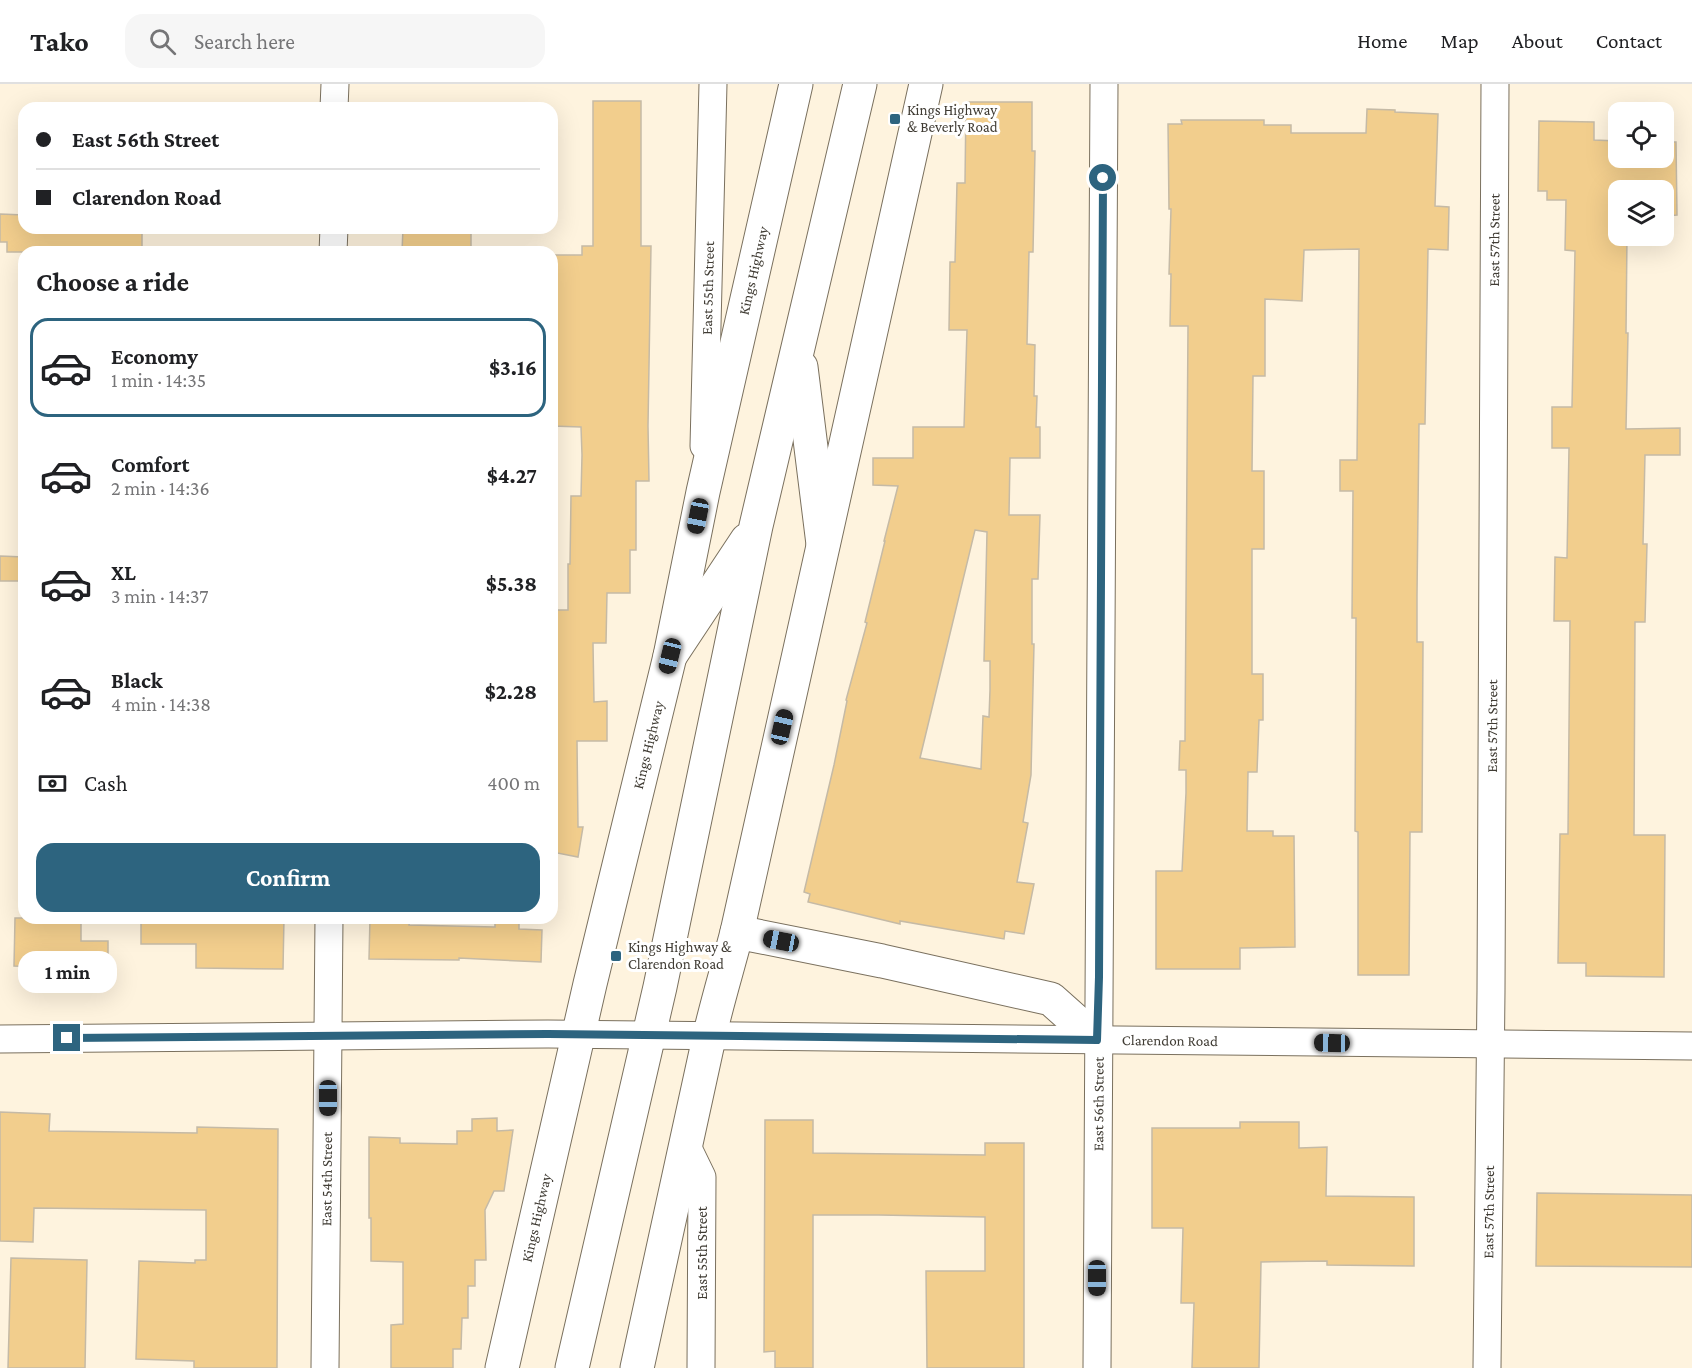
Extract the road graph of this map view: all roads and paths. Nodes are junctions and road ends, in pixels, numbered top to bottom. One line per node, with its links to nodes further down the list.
1 (335, 84): 8 (street)
2 (713, 84): 10 (street, East 55th Street)
3 (796, 84): 10 (street, Kings Highway)
4 (860, 84): 9 (street)
5 (926, 84): 12 (street)
6 (1104, 84): 21 (street, East 56th Street)
7 (1496, 84): 22 (street, East 57th Street)
8 (334, 102)
9 (798, 345): 11 (street); 12 (street)
10 (703, 492): 13 (street, Kings Highway)
11 (756, 526): 13 (street); 18 (street)
12 (823, 544): 15 (street)
13 (670, 656): 16 (street, Kings Highway)
14 (329, 924): 17 (street, East 54th Street)
15 (737, 932): 19 (street); 21 (street)
16 (579, 1034): 17 (street, Clarendon Road); 18 (street, Clarendon Road); 26 (street, Kings Highway)
17 (328, 1036): 20 (street, Clarendon Road); 25 (street, East 54th Street)
18 (649, 1036): 19 (street, Clarendon Road); 27 (street)
19 (709, 1036): 21 (street, Clarendon Road); 24 (street)
20 (0, 1039)
21 (1097, 1040): 22 (street, Clarendon Road); 30 (street, East 56th Street)
22 (1489, 1044): 23 (street, Clarendon Road); 31 (street, East 57th Street)
23 (1692, 1046)
24 (685, 1142): 28 (street); 29 (street, East 55th Street)
25 (326, 1368)
26 (502, 1368)
27 (572, 1368)
28 (636, 1368)
29 (701, 1368)
30 (1097, 1368)
31 (1487, 1368)

